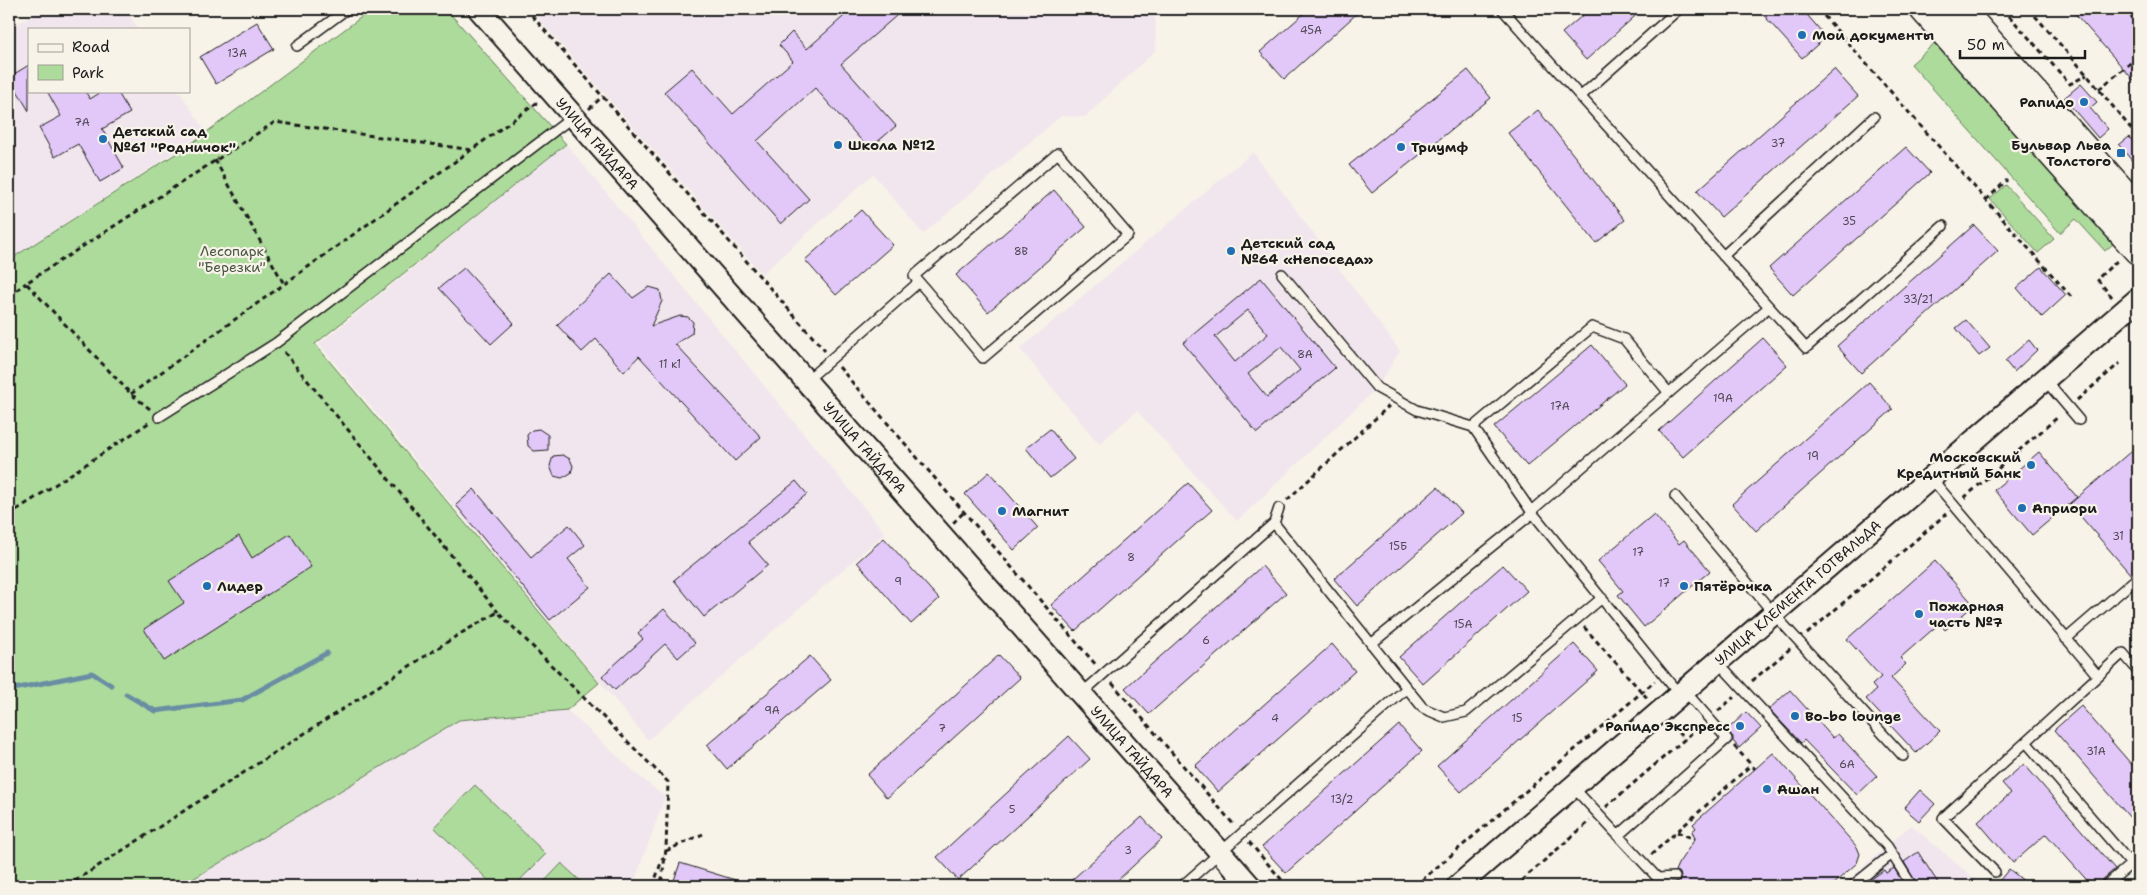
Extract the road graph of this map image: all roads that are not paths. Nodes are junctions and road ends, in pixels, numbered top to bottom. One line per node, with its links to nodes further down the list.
1 (347, 9): 7 (lane)
2 (478, 9): 9 (street, УЛИЦА ГАЙДАРА)
3 (1502, 9): 8 (lane)
4 (1679, 9): 8 (lane)
5 (1924, 9): 13 (main road)
6 (1960, 9): 11 (main road)
7 (297, 46)
8 (1580, 96): 14 (lane)
9 (574, 116): 20 (street, УЛИЦА ГАЙДАРА); 22 (lane)
10 (1874, 118): 14 (lane)
11 (2138, 210)
12 (1943, 226): 18 (lane)
13 (2130, 253)
14 (1723, 256): 18 (lane)
15 (1282, 274): 24 (lane)
16 (919, 282): 16 (lane); 20 (lane)
17 (2138, 299): 19 (street, УЛИЦА КЛЕМЕНТА ГОТВАЛЬДА)
18 (1769, 307): 21 (lane)
19 (2045, 380): 23 (lane); 25 (street, УЛИЦА КЛЕМЕНТА ГОТВАЛЬДА)
20 (806, 381): 40 (street, УЛИЦА ГАЙДАРА)
21 (1669, 393): 24 (lane); 28 (lane)
22 (159, 417)
23 (2079, 420)
24 (1473, 427): 28 (lane)
25 (1931, 478): 32 (street, УЛИЦА КЛЕМЕНТА ГОТВАЛЬДА); 33 (lane)
26 (1675, 496): 32 (lane)
27 (1279, 508): 29 (lane)
28 (1532, 512): 31 (lane); 34 (lane)
29 (1274, 523): 34 (lane); 40 (lane)
30 (2138, 577): 33 (lane)
31 (1602, 598): 38 (lane); 39 (lane)
32 (1774, 614): 35 (street, УЛИЦА КЛЕМЕНТА ГОТВАЛЬДА); 42 (lane)
33 (2066, 639): 37 (lane)
34 (1371, 644): 38 (lane)
35 (1718, 661): 39 (street, УЛИЦА КЛЕМЕНТА ГОТВАЛЬДА); 46 (lane)
36 (2138, 670): 37 (lane)
37 (2098, 676): 41 (lane)
38 (1407, 688): 45 (lane)
39 (1682, 692): 43 (street, УЛИЦА КЛЕМЕНТА ГОТВАЛЬДА); 44 (lane)
40 (1081, 694): 45 (street, УЛИЦА ГАЙДАРА)
41 (2026, 742): 47 (lane); 57 (lane)
42 (1903, 756)
43 (1573, 787): 44 (lane); 53 (street, УЛИЦА КЛЕМЕНТА ГОТВАЛЬДА)
44 (1619, 836): 49 (lane)
45 (1220, 853): 51 (lane); 52 (street, УЛИЦА ГАЙДАРА)
46 (1892, 854): 50 (lane); 56 (lane)
47 (1995, 872)
48 (1675, 877): 49 (lane)
49 (1658, 878): 54 (lane)
50 (1864, 882): 55 (lane)
51 (1182, 886)
52 (1250, 886)
53 (1458, 886)
54 (1665, 886)
55 (1852, 886)
56 (1912, 886)
57 (2105, 886)

